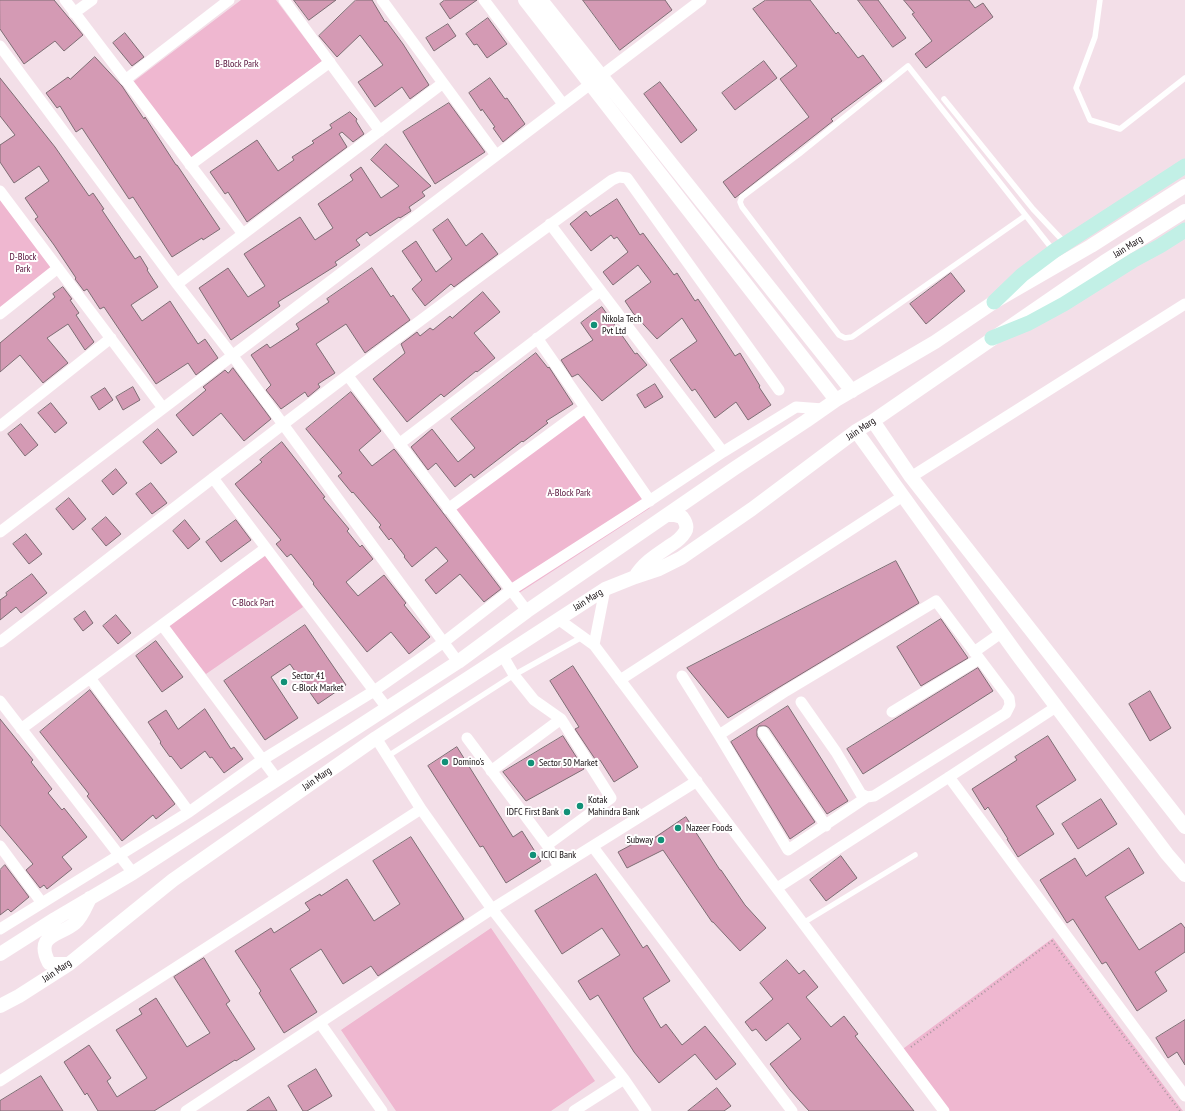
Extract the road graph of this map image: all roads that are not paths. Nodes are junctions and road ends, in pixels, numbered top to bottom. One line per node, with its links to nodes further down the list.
1 (65, 0): 11 (street)
2 (92, 0): 11 (street)
3 (229, 0): 15 (street)
4 (284, 0): 13 (street)
5 (382, 0): 17 (street)
6 (484, 0): 19 (street)
7 (525, 0): 16 (street)
8 (541, 0): 16 (street)
9 (701, 0): 16 (street)
10 (1100, 0): 14 (lane)
11 (74, 13): 15 (street)
12 (0, 46): 33 (street)
13 (330, 62): 20 (street); 22 (street)
14 (1185, 78)
15 (125, 80): 22 (street)
16 (595, 80): 19 (street); 44 (street); 45 (street)
17 (443, 83): 20 (street); 21 (street)
18 (944, 99): 31 (lane)
19 (563, 104): 21 (street)
20 (380, 130): 30 (street)
21 (496, 155): 41 (street)
22 (190, 165): 30 (street)
23 (1185, 166): 31 (main road)
24 (1185, 186): 35 (street, Jain Marg)
25 (0, 191): 32 (street)
26 (1185, 211): 40 (street, Jain Marg)
27 (1025, 216): 27 (lane); 31 (lane)
28 (550, 224): 34 (street); 42 (street); 43 (street)
29 (1185, 230): 40 (main road)
30 (242, 234): 33 (street)
31 (1060, 247): 35 (main road)
32 (58, 268): 37 (street); 38 (street)
33 (177, 284): 41 (street)
34 (600, 291): 39 (street); 54 (street)
35 (994, 302): 44 (street, Jain Marg)
36 (1185, 304): 55 (street)
37 (0, 314)
38 (111, 338): 46 (street); 51 (street)
39 (537, 338): 47 (street); 53 (street)
40 (992, 338): 49 (street, Jain Marg)
41 (232, 355): 46 (street); 50 (street)
42 (348, 376): 50 (street); 53 (street)
43 (779, 390)
44 (852, 391): 45 (street, Jain Marg)
45 (836, 400): 48 (street, Jain Marg)
46 (163, 408): 61 (street)
47 (585, 408): 58 (street); 59 (street)
48 (823, 409): 54 (street); 60 (street, Jain Marg)
49 (873, 421): 52 (street, Jain Marg); 55 (street)
50 (283, 424): 56 (street); 72 (street)
51 (0, 426)
52 (856, 431): 57 (street); 63 (street, Jain Marg)
53 (399, 444): 59 (street)
54 (723, 452): 58 (street)
55 (911, 477): 103 (street)
56 (213, 478): 62 (street); 71 (street)
57 (904, 496): 69 (street); 80 (street)
58 (650, 501): 65 (street)
59 (448, 509): 65 (street)
60 (667, 515): 63 (street); 66 (street, Jain Marg)
61 (0, 532)
62 (266, 548): 68 (street); 81 (street)
63 (636, 577): 64 (street, Jain Marg)
64 (605, 589): 67 (street, Jain Marg); 73 (street)
65 (511, 590): 66 (street); 72 (street)
66 (527, 611): 76 (street, Jain Marg)
67 (558, 619): 70 (street); 74 (street, Jain Marg)
68 (162, 625): 79 (street); 94 (street)
69 (1001, 633): 75 (street); 84 (street)
70 (582, 636): 73 (street); 77 (lane)
71 (0, 642)
72 (444, 642): 76 (street); 81 (street)
73 (594, 645): 80 (street)
74 (503, 656): 77 (street); 91 (street, Jain Marg)
75 (977, 656): 86 (street); 90 (street); 99 (street)
76 (458, 662): 85 (street, Jain Marg)
77 (514, 675): 87 (street); 93 (lane)
78 (682, 676): 90 (street)
79 (90, 678): 88 (street); 101 (street)
80 (620, 680): 98 (street)
81 (374, 691): 85 (street); 94 (street)
82 (0, 701): 88 (street)
83 (801, 702): 99 (street)
84 (1056, 707): 96 (street); 111 (street)
85 (387, 708): 97 (street, Jain Marg)
86 (892, 712)
87 (562, 719): 95 (street); 104 (street)
88 (22, 729): 108 (street)
89 (763, 732): 102 (street)
90 (719, 735): 102 (street)
91 (376, 738): 93 (street); 119 (street, Jain Marg)
92 (467, 738): 95 (street)
93 (388, 756): 100 (street)
94 (262, 760): 97 (street); 101 (street)
95 (491, 771): 104 (street)
96 (949, 777): 112 (street); 124 (street)
97 (277, 780): 110 (street, Jain Marg)
98 (697, 781): 106 (street); 112 (street)
99 (867, 797): 102 (street)
100 (421, 809): 115 (street); 123 (street)
101 (189, 812): 108 (street)
102 (826, 826)
103 (1185, 827)
104 (547, 845): 109 (street)
105 (0, 846): 114 (street)
106 (593, 847): 109 (street); 129 (street)
107 (915, 854): 116 (lane)
108 (119, 855): 110 (street); 114 (street)
109 (559, 867): 115 (street)
110 (133, 873): 113 (street, Jain Marg)
111 (1185, 875)
112 (776, 888): 116 (street)
113 (90, 898): 118 (street, Jain Marg); 119 (street)
114 (42, 903): 117 (street)
115 (492, 909): 121 (street); 122 (street)
116 (803, 923): 130 (street)
117 (0, 929)
118 (0, 954)
119 (69, 964): 120 (street, Jain Marg)
120 (0, 1006)
121 (320, 1023): 125 (street); 126 (street)
122 (624, 1079): 127 (street); 128 (street)
123 (0, 1081)
124 (1185, 1096)
125 (186, 1111)
126 (382, 1111)
127 (574, 1111)
128 (646, 1111)
129 (792, 1111)
130 (944, 1111)

